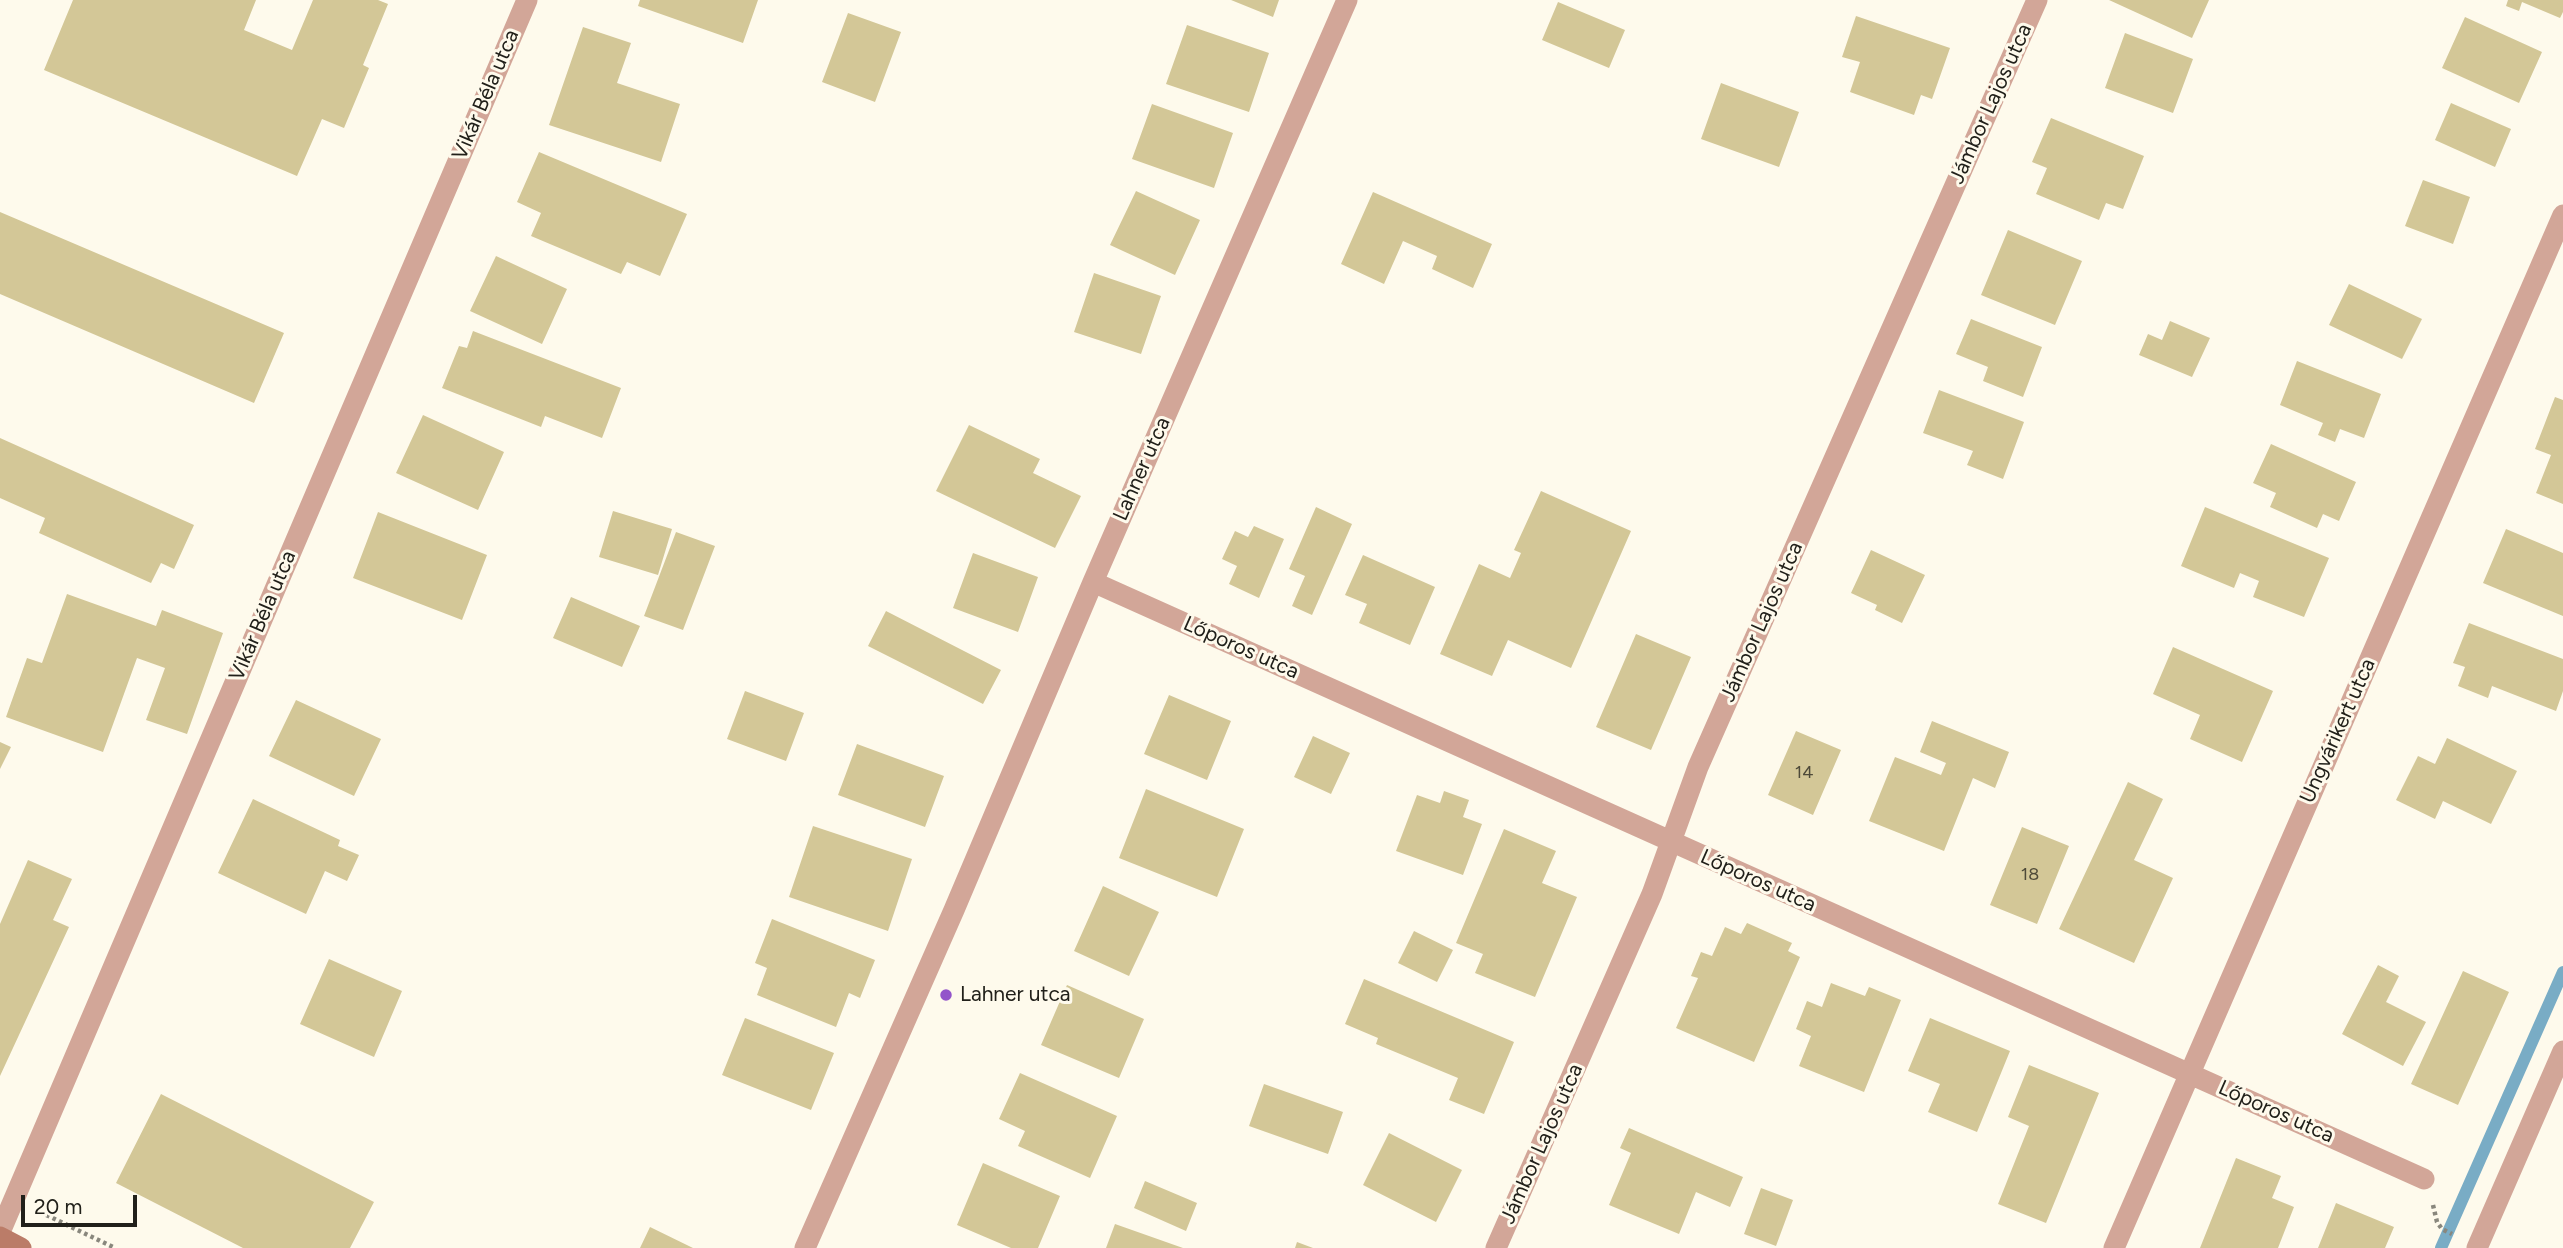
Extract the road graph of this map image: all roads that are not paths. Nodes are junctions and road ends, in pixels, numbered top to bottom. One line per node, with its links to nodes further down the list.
1 (527, 0): 10 (street, Vikár Béla utca)
2 (1347, 0): 5 (street, Lahner utca)
3 (2037, 0): 6 (street, Jámbor Lajos utca)
4 (2563, 215): 8 (street, Ungvárikert utca)
5 (1093, 582): 6 (street, Lőporos utca); 12 (street, Lahner utca)
6 (1671, 841): 8 (street, Lőporos utca); 13 (street, Jámbor Lajos utca)
7 (2563, 1051): 15 (street)
8 (2190, 1073): 9 (street, Lőporos utca); 14 (street, Ungvárikert utca)
9 (2424, 1179)
10 (0, 1234): 11 (main road)
11 (21, 1248)
12 (806, 1248)
13 (1496, 1248)
14 (2114, 1248)
15 (2477, 1248)

